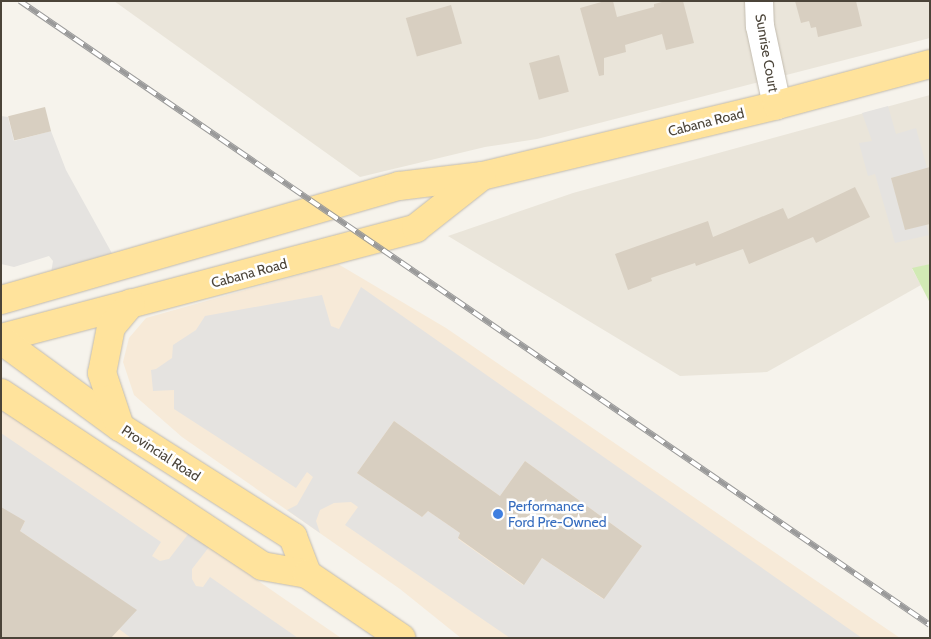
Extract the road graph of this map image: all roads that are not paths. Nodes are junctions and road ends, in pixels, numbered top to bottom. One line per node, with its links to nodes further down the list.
1 (759, 1): 3 (street, Sunrise Court)
2 (930, 64): 3 (main road, Cabana Road)
3 (777, 106): 4 (main road, Cabana Road)
4 (482, 176): 5 (main road, Cabana Road); 6 (main road, Cabana Road)
5 (1, 300)
6 (131, 303): 7 (main road, Cabana Road); 9 (main road)
7 (1, 339): 9 (main road, Provincial Road)
8 (1, 393): 10 (main road)
9 (120, 427): 10 (main road, Provincial Road)
10 (307, 574): 11 (main road)
11 (401, 638)

